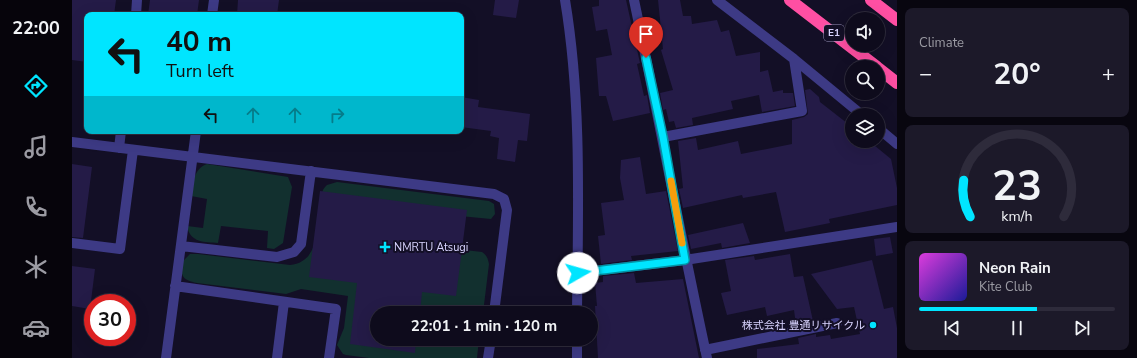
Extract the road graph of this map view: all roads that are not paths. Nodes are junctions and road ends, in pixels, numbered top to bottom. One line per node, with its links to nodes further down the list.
1 (138, 0): 8 (street)
2 (214, 0): 9 (street)
3 (565, 0): 30 (street)
4 (634, 0): 19 (street)
5 (717, 0): 11 (street)
6 (790, 0): 12 (highway, E1)
7 (871, 0): 10 (highway)
8 (136, 12)
9 (212, 12)
10 (897, 20)
11 (794, 59): 15 (street); 19 (street)
12 (867, 60)
13 (885, 74): 14 (highway, E1)
14 (897, 83)
15 (854, 108)
16 (121, 134): 22 (street)
17 (196, 134): 24 (street)
18 (885, 134): 21 (street)
19 (663, 137): 29 (street)
20 (72, 142): 22 (street)
21 (897, 144)
22 (119, 148): 23 (street)
23 (133, 150): 24 (street); 27 (street)
24 (192, 157): 25 (street); 28 (street)
25 (311, 172): 28 (street); 33 (street)
26 (897, 226): 29 (street)
27 (72, 243)
28 (180, 246): 31 (street)
29 (685, 260): 30 (street); 38 (street)
30 (578, 273): 34 (street)
31 (175, 286): 32 (street); 39 (street)
32 (284, 302): 40 (street); 41 (street)
33 (495, 306)
34 (577, 306)
35 (837, 323): 38 (street)
36 (490, 346): 42 (street)
37 (577, 346): 43 (street)
38 (706, 354)
39 (166, 358)
40 (277, 358)
41 (329, 358)
42 (488, 358)
43 (577, 358)

